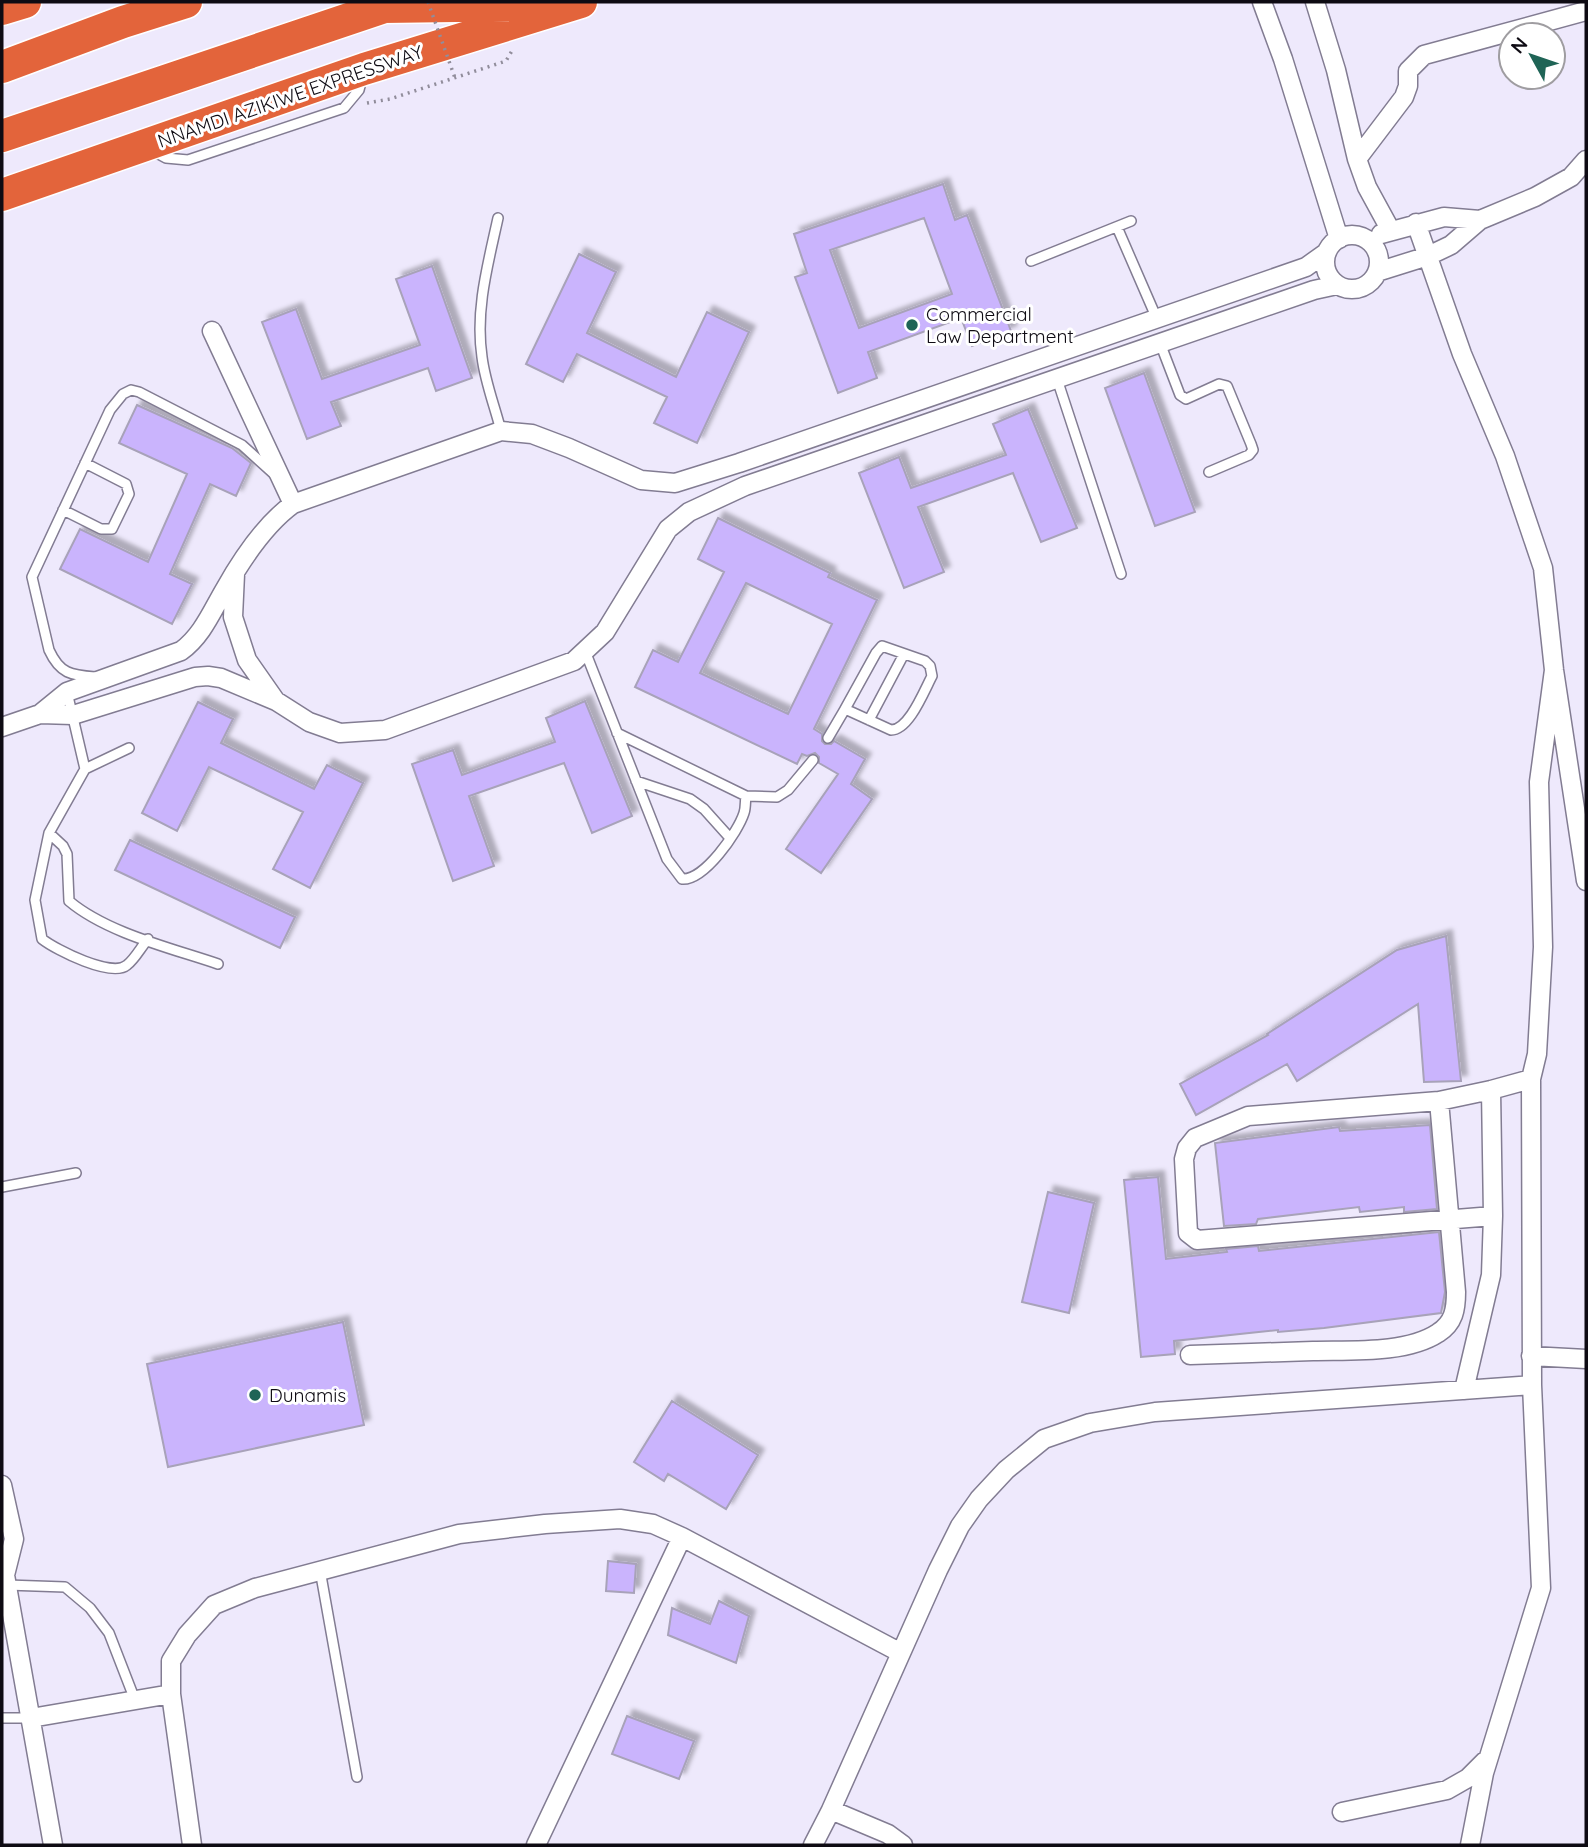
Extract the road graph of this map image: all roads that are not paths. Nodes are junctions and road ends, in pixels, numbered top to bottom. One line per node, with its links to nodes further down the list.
1 (25, 2): 8 (highway)
2 (163, 2): 10 (highway)
3 (187, 2): 10 (highway)
4 (1262, 2): 23 (street)
5 (1315, 2): 13 (street)
6 (577, 3): 7 (highway); 15 (highway, NNAMDI AZIKIWE EXPRESSWAY)
7 (391, 4): 12 (highway)
8 (2, 9)
9 (1586, 11): 13 (street)
10 (123, 22): 11 (highway)
11 (2, 67)
12 (2, 136)
13 (1357, 159): 21 (street)
14 (1586, 160): 17 (street)
15 (2, 195)
16 (498, 218): 34 (lane)
17 (1480, 220): 19 (street); 24 (street)
18 (1131, 221): 20 (lane)
19 (1416, 223): 21 (street); 24 (street)
20 (1117, 227): 25 (lane); 30 (lane)
21 (1391, 231): 22 (street)
22 (1366, 239): 23 (street); 27 (street)
23 (1333, 246): 26 (street); 28 (street)
24 (1428, 256): 27 (street); 44 (street)
25 (1031, 261)
26 (1306, 267): 29 (street); 30 (street)
27 (1377, 272): 28 (street)
28 (1338, 285): 29 (street)
29 (1314, 290): 32 (street)
30 (1157, 318): 34 (street)
31 (212, 331): 37 (street)
32 (1160, 343): 33 (street); 36 (lane)
33 (1057, 379): 41 (lane); 42 (street)
34 (501, 431): 38 (street)
35 (85, 463): 37 (lane); 39 (lane); 39 (lane)
36 (1209, 472)
37 (283, 484): 38 (street)
38 (293, 504): 40 (street)
39 (63, 510): 45 (lane)
40 (235, 571): 45 (street); 47 (street)
41 (1121, 575)
42 (585, 651): 47 (street); 53 (lane)
43 (904, 654): 48 (lane); 51 (lane); 51 (lane)
44 (1554, 670): 58 (street); 66 (street)
45 (107, 678): 46 (street)
46 (67, 692): 49 (street); 50 (lane)
47 (276, 701): 50 (street)
48 (845, 709): 51 (lane); 54 (lane)
49 (40, 714): 50 (street); 52 (street)
50 (73, 715): 57 (lane)
51 (869, 720)
52 (2, 727)
53 (617, 733): 59 (lane); 60 (lane)
54 (828, 738)
55 (128, 748): 57 (lane)
56 (813, 760): 60 (lane)
57 (86, 769): 61 (lane)
58 (1578, 772): 63 (street)
59 (636, 781): 62 (lane); 62 (lane)
60 (746, 796): 62 (lane)
61 (49, 833): 64 (lane); 64 (lane)
62 (730, 838)
63 (1586, 881)
64 (148, 939): 65 (lane)
65 (218, 964)
66 (1531, 1079): 67 (street); 74 (street)
67 (1491, 1090): 68 (street); 71 (street)
68 (1439, 1101): 72 (street); 72 (street)
69 (76, 1173): 70 (lane)
70 (2, 1187)
71 (1493, 1216): 72 (street); 77 (street)
72 (1449, 1220): 73 (street)
73 (1190, 1355)
74 (1531, 1356): 75 (street); 76 (street)
75 (1586, 1359)
76 (1532, 1385): 77 (street); 87 (street)
77 (1464, 1390): 82 (street)
78 (2, 1485): 81 (street)
79 (682, 1537): 80 (street); 82 (street); 93 (street)
80 (320, 1570): 83 (street); 88 (lane)
81 (5, 1576): 84 (lane); 86 (street)
82 (901, 1653): 89 (street)
83 (171, 1694): 84 (street); 92 (street)
84 (135, 1700): 86 (street)
85 (2, 1718): 86 (lane)
86 (31, 1718): 91 (street)
87 (1490, 1756): 90 (street); 96 (street)
88 (357, 1777)
89 (831, 1810): 94 (street); 95 (street)
90 (1342, 1812)
91 (53, 1845)
92 (191, 1845)
93 (537, 1845)
94 (813, 1845)
95 (903, 1845)
96 (1470, 1845)

